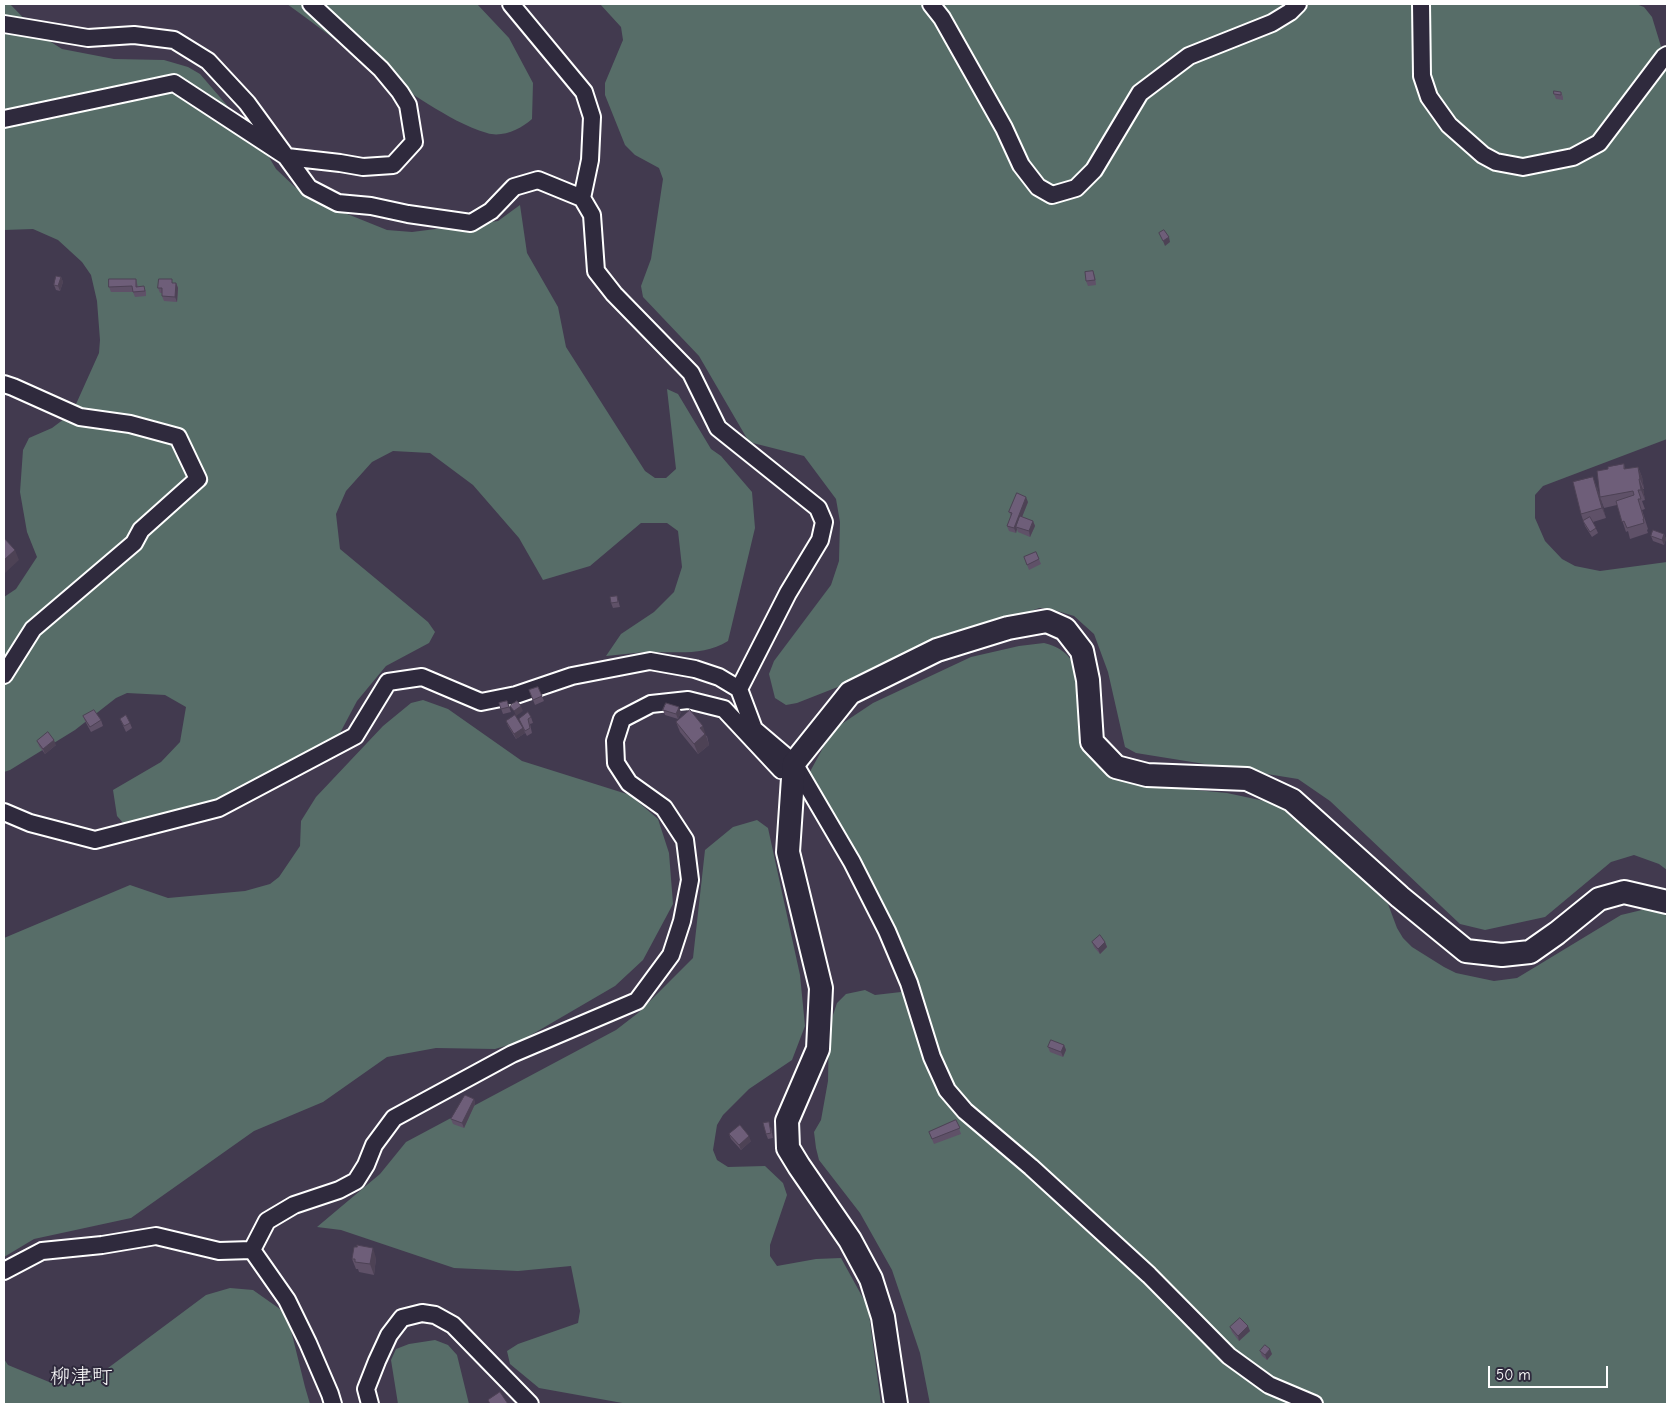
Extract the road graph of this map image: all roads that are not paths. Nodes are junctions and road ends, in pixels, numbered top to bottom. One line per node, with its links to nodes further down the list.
1 (311, 4): 9 (street)
2 (511, 4): 10 (street)
3 (931, 4): 4 (street)
4 (1298, 4)
5 (1421, 4): 7 (street)
6 (4, 24): 9 (street)
7 (1667, 55)
8 (4, 119): 9 (street)
9 (287, 157): 10 (street)
10 (582, 198): 13 (street)
11 (4, 384): 12 (street)
12 (4, 675)
13 (739, 689): 14 (street); 15 (street)
14 (794, 763): 16 (street); 17 (street); 22 (street); 23 (street)
15 (4, 812)
16 (1667, 902)
17 (252, 1250): 18 (street); 19 (street)
18 (4, 1272)
19 (333, 1404)
20 (370, 1404): 21 (street)
21 (530, 1404)
22 (896, 1404)
23 (1314, 1404)

